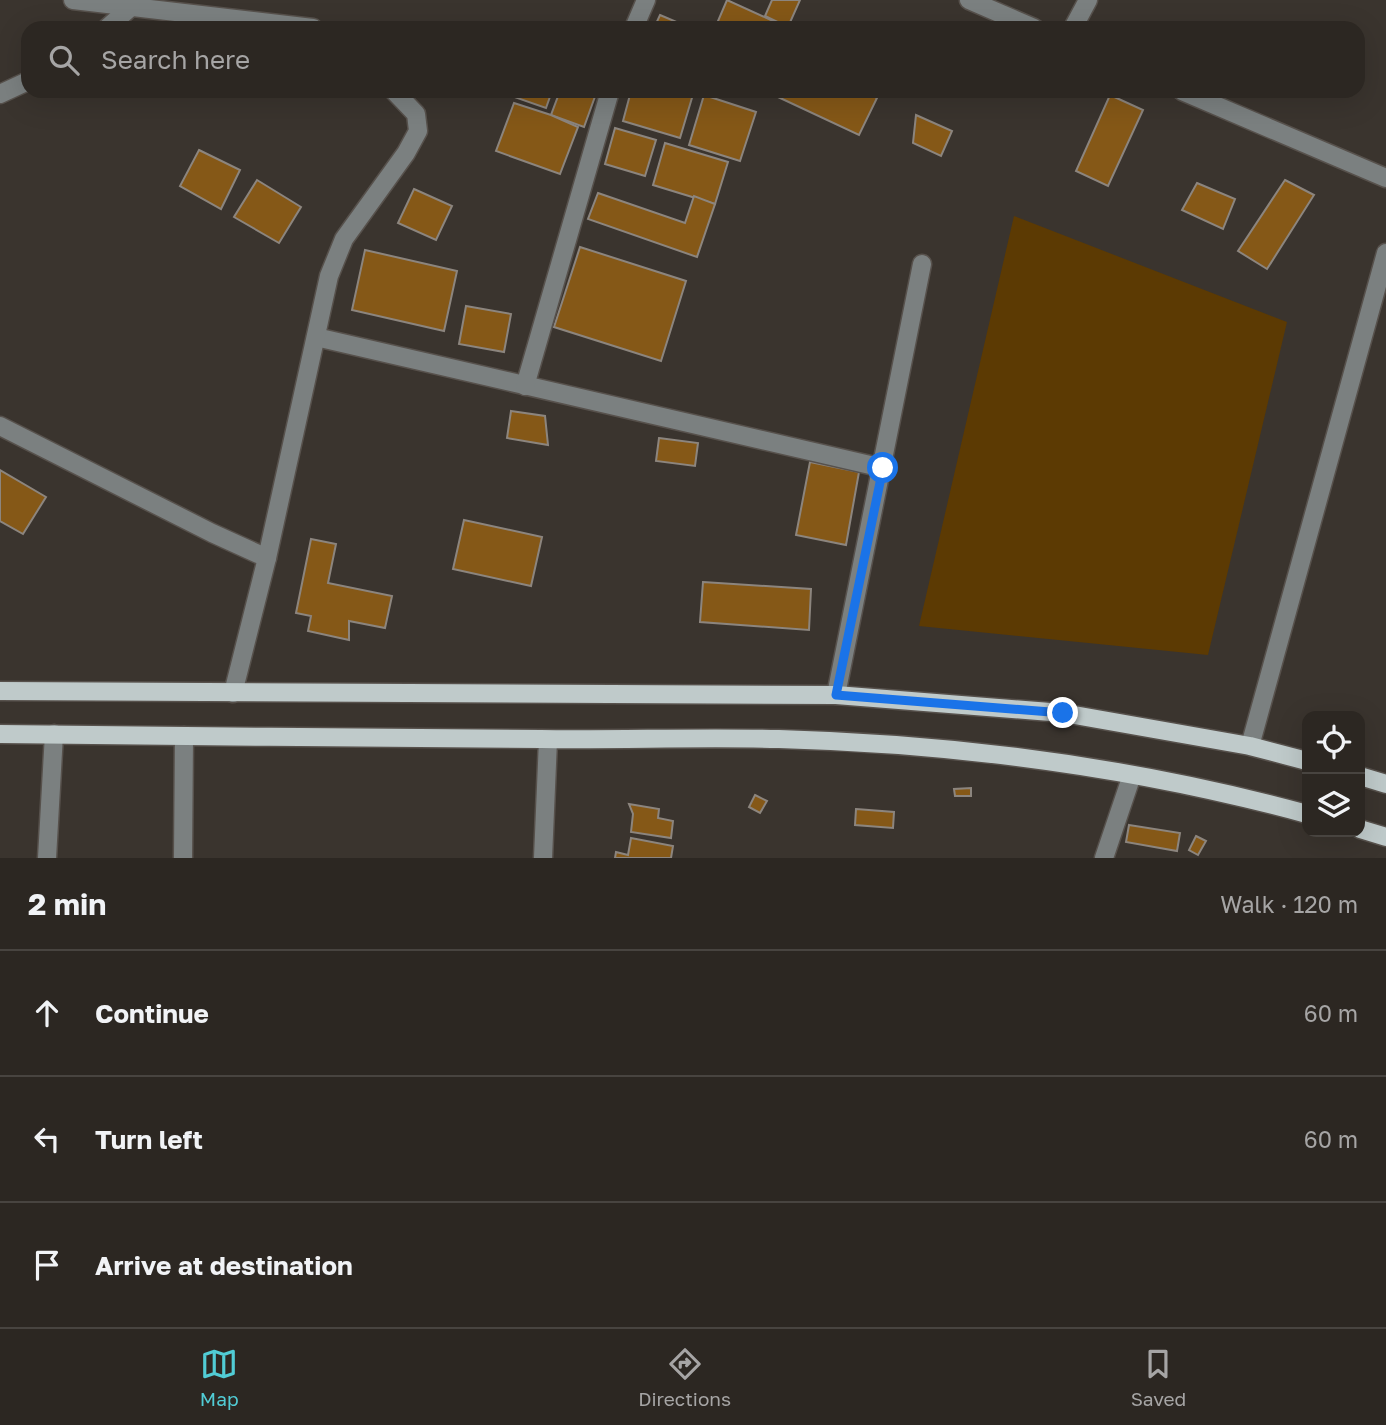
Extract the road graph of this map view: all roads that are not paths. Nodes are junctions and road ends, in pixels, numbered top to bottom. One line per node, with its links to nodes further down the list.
1 (73, 0): 5 (street)
2 (646, 0): 8 (street)
3 (969, 0): 9 (street)
4 (1088, 0): 10 (street)
5 (131, 7): 6 (street); 7 (street)
6 (115, 21)
7 (252, 21)
8 (637, 21)
9 (1018, 21)
10 (1077, 21)
11 (21, 84): 12 (street)
12 (0, 94)
13 (401, 98): 19 (street)
14 (608, 98): 20 (street)
15 (1198, 98): 16 (street)
16 (1386, 178)
17 (1386, 253): 31 (street)
18 (922, 264): 22 (street)
19 (316, 337): 20 (street); 23 (street)
20 (525, 386): 22 (street)
21 (0, 426): 23 (street)
22 (883, 468): 26 (street)
23 (267, 558): 25 (street)
24 (0, 691): 25 (main road)
25 (233, 693): 26 (main road)
26 (836, 695): 31 (main road)
27 (0, 734): 28 (main road)
28 (54, 734): 29 (main road); 39 (street)
29 (184, 736): 30 (main road); 40 (street)
30 (548, 740): 33 (main road); 41 (street)
31 (1250, 746): 32 (main road)
32 (1302, 760)
33 (1132, 775): 36 (main road); 42 (street)
34 (1365, 777): 35 (main road)
35 (1386, 783)
36 (1302, 813)
37 (1365, 831): 38 (main road)
38 (1386, 837)
39 (47, 858)
40 (183, 858)
41 (543, 858)
42 (1104, 858)

